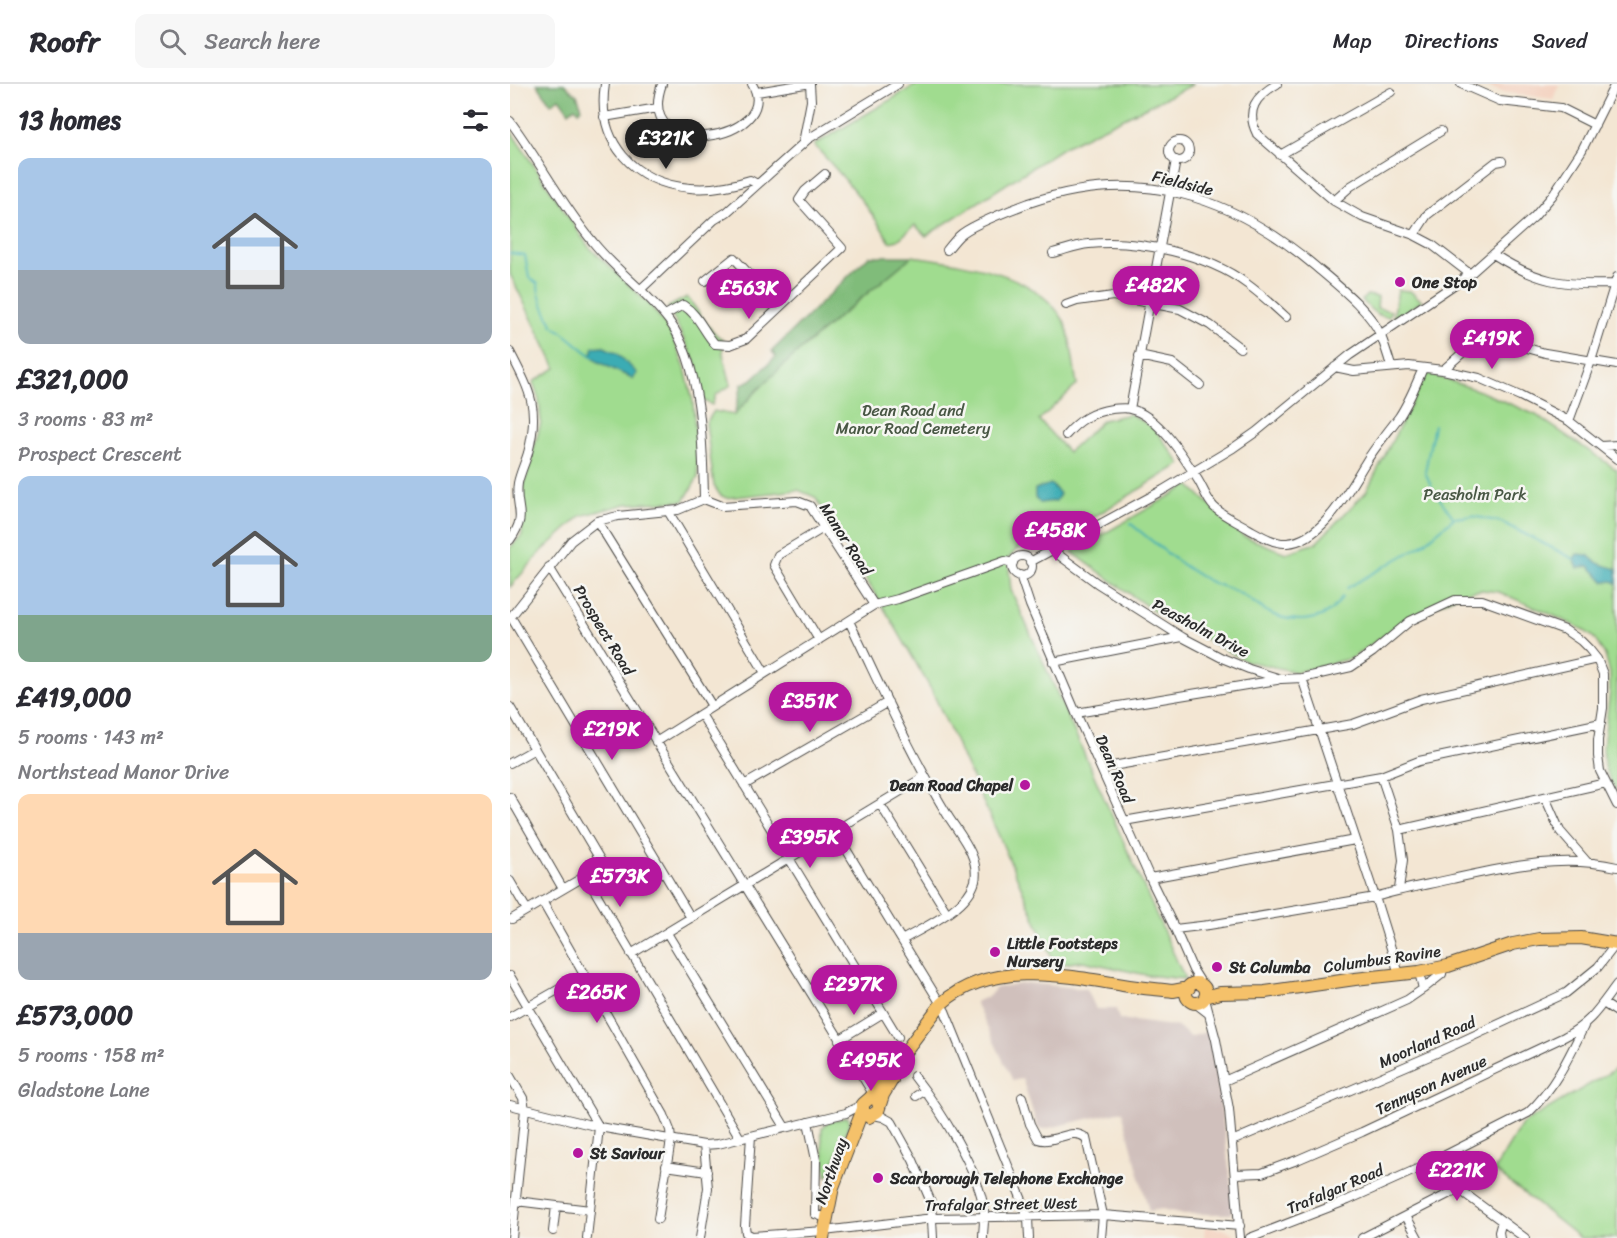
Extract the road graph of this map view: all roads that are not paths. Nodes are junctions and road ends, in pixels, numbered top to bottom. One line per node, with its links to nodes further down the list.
1 (605, 84): 15 (street)
2 (662, 84): 14 (street)
3 (752, 84): 11 (street)
4 (805, 84): 11 (street)
5 (810, 84): 19 (street)
6 (886, 84): 13 (street)
7 (898, 84): 13 (street)
8 (1277, 84): 20 (street)
9 (1461, 84): 17 (street)
10 (1615, 84): 17 (street)
11 (757, 92): 14 (street)
12 (1390, 92): 20 (street)
13 (881, 95): 19 (street)
14 (658, 108): 15 (street)
15 (604, 117): 24 (street)
16 (510, 121): 35 (street)
17 (1595, 125): 31 (street)
18 (1442, 131): 26 (street)
19 (803, 143): 24 (street)
20 (1280, 155): 26 (street)
21 (1176, 160): 25 (street)
22 (1502, 161): 27 (street)
23 (825, 174): 38 (street)
24 (757, 184): 35 (street)
25 (1170, 191): 28 (street); 29 (street, Fieldside); 41 (street, Fieldside)
26 (1334, 201): 27 (street)
27 (1414, 235): 32 (street)
28 (1159, 249): 30 (street); 36 (street); 40 (street)
29 (947, 250)
30 (1053, 253)
31 (1493, 254): 32 (street); 34 (street)
32 (1470, 274): 41 (street)
33 (705, 281): 38 (street)
34 (1616, 281): 45 (street)
35 (641, 289): 39 (street)
36 (1149, 302): 37 (street); 42 (street); 44 (street)
37 (1066, 305)
38 (779, 306): 39 (street)
39 (665, 315): 60 (street)
40 (1286, 317)
41 (1380, 334): 47 (street, Fieldside); 48 (street)
42 (1240, 348)
43 (510, 352): 59 (street)
44 (1139, 356): 51 (street); 52 (street)
45 (1591, 361): 46 (street); 50 (street); 53 (street)
46 (1617, 365)
47 (1391, 366): 48 (street); 49 (street)
48 (1335, 367): 58 (street)
49 (1423, 368): 50 (street); 58 (street)
50 (1443, 370): 53 (street)
51 (1200, 385)
52 (1130, 409): 54 (street); 58 (street)
53 (1569, 421): 56 (street)
54 (1066, 435)
55 (1617, 445): 56 (street)
56 (1601, 446): 57 (street)
57 (1617, 459)
58 (1193, 472): 65 (street)
59 (514, 485): 64 (street)
60 (704, 499): 61 (street); 63 (street, Manor Road)
61 (668, 511): 62 (street); 77 (street)
62 (597, 521): 68 (street); 81 (street)
63 (825, 527): 70 (street, Manor Road); 74 (street)
64 (510, 540)
65 (1052, 550): 67 (street); 73 (street, Peasholm Drive)
66 (1013, 562): 67 (street); 69 (street); 70 (street)
67 (1030, 562): 69 (street)
68 (549, 567): 71 (street); 87 (street, Prospect Road)
69 (1020, 576): 76 (street, Dean Road)
70 (874, 605): 72 (street)
71 (511, 617): 119 (street)
72 (849, 621): 74 (street); 80 (street)
73 (1182, 637): 76 (street); 79 (street, Peasholm Drive)
74 (819, 640): 77 (street)
75 (1597, 659): 78 (street, Peasholm Drive); 85 (street, Peasholm Drive); 86 (street)
76 (1053, 662): 83 (street, Dean Road)
77 (765, 672): 81 (street)
78 (1302, 678): 79 (street, Peasholm Drive); 86 (street)
79 (1281, 679): 83 (street)
80 (888, 702): 92 (street); 94 (street)
81 (712, 706): 84 (street)
82 (510, 707): 88 (street)
83 (1076, 713): 90 (street, Dean Road)
84 (701, 714): 87 (street); 94 (street)
85 (1601, 723): 91 (street); 93 (street, Peasholm Drive)
86 (1318, 731): 90 (street); 95 (street)
87 (656, 742): 112 (street, Prospect Road)
88 (535, 749): 89 (street); 106 (street)
89 (510, 764)
90 (1101, 768): 100 (street, Dean Road)
91 (1382, 776): 95 (street); 101 (street)
92 (924, 777): 98 (street); 118 (street)
93 (1606, 783): 97 (street); 99 (street, Peasholm Drive)
94 (744, 785): 104 (street)
95 (1337, 785): 100 (street); 103 (street)
96 (510, 797): 113 (street)
97 (1545, 797): 101 (street); 105 (street)
98 (880, 804): 102 (street); 118 (street)
99 (1617, 804)
100 (1124, 821): 109 (street, Dean Road)
101 (1399, 830): 114 (street)
102 (835, 831): 104 (street); 123 (street)
103 (1355, 840): 109 (street); 115 (street)
104 (789, 859): 112 (street); 137 (street)
105 (1587, 862): 107 (street); 114 (street)
106 (604, 866): 108 (street); 111 (street)
107 (1617, 867)
108 (586, 876): 113 (street); 125 (street)
109 (1149, 878): 121 (street, Dean Road)
110 (510, 881): 117 (street)
111 (615, 885)
112 (744, 886): 119 (street); 142 (street, Prospect Road)
113 (563, 889): 116 (street)
114 (1399, 889): 115 (street)
115 (1376, 897): 121 (street); 128 (street)
116 (542, 902): 117 (street); 129 (street)
117 (527, 910): 120 (street)
118 (947, 913): 123 (street)
119 (691, 918): 122 (street)
120 (512, 919)
121 (1175, 929): 133 (street, Dean Road)
122 (667, 933): 125 (street); 156 (street)
123 (902, 940): 136 (street)
124 (1616, 944): 126 (main road, Columbus Ravine); 160 (street, Moorland Road)
125 (632, 954): 158 (street)
126 (1443, 967): 127 (main road, Columbus Ravine); 132 (street)
127 (1419, 972): 128 (main road, Columbus Ravine); 132 (street)
128 (1399, 974): 133 (main road, Columbus Ravine)
129 (584, 975): 135 (street); 159 (street)
130 (510, 976): 135 (street)
131 (1617, 984): 134 (street, Tennyson Avenue)
132 (1423, 989): 147 (street)
133 (1197, 993): 136 (main road); 147 (street, Dean Road)
134 (1603, 1003): 138 (street); 140 (street, Tennyson Avenue)
135 (528, 1006): 139 (street); 155 (street)
136 (943, 1008): 146 (main road); 152 (main road); 175 (street)
137 (883, 1012): 141 (street); 142 (street)
138 (1617, 1012)
139 (510, 1017)
140 (1585, 1025): 162 (street, Trafalgar Road); 165 (street, Tennyson Avenue)
141 (898, 1037)
142 (839, 1040): 144 (street, Prospect Road)
143 (510, 1076): 153 (street)
144 (861, 1076): 146 (street); 152 (street, Prospect Road)
145 (914, 1076): 148 (street)
146 (885, 1079): 152 (main road)
147 (1224, 1081): 160 (street, Dean Road)
148 (924, 1091): 149 (street); 172 (street)
149 (916, 1096)
150 (1022, 1097): 170 (street)
151 (510, 1105): 153 (street)
152 (868, 1108): 154 (street); 173 (main road, Northway); 174 (street); 180 (main road, Northway)
153 (525, 1109): 155 (street); 167 (street)
154 (808, 1122): 156 (street); 173 (street)
155 (599, 1127): 159 (street); 169 (street)
156 (785, 1127): 157 (street)
157 (751, 1136): 158 (street); 181 (street)
158 (740, 1138): 161 (street)
159 (671, 1140): 161 (street); 163 (street)
160 (1232, 1141): 165 (street, Dean Road)
161 (704, 1145): 164 (street)
162 (1426, 1165): 166 (street); 190 (street, Trafalgar Road)
163 (666, 1166): 164 (street); 176 (street)
164 (707, 1172): 184 (street)
165 (1235, 1174): 178 (street, Dean Road)
166 (1460, 1188): 171 (street); 177 (street)
167 (516, 1201): 168 (street); 182 (street)
168 (556, 1206): 169 (street); 179 (street)
169 (590, 1210): 183 (street)
170 (1102, 1215): 175 (street, Trafalgar Street West); 178 (street, Trafalgar Street West); 188 (street)
171 (1406, 1216): 191 (street); 192 (street)
172 (983, 1217): 174 (street, Trafalgar Street West); 175 (street, Trafalgar Street West); 186 (street)
173 (826, 1218): 180 (main road, Northway)
174 (933, 1218): 180 (street, Trafalgar Street West); 185 (street)
175 (1028, 1218): 187 (street)
176 (658, 1219)
177 (1502, 1221): 193 (street); 194 (street)
178 (1240, 1226): 189 (street, Dean Road)
179 (553, 1231)
180 (826, 1234): 181 (street, Trafalgar Street West)
181 (763, 1237)
182 (512, 1238)
183 (587, 1238)
184 (700, 1238)
185 (933, 1238)
186 (983, 1238)
187 (1029, 1238)
188 (1101, 1238)
189 (1240, 1238)
190 (1250, 1238)
191 (1362, 1238)
192 (1418, 1238)
193 (1500, 1238)
194 (1525, 1238)

